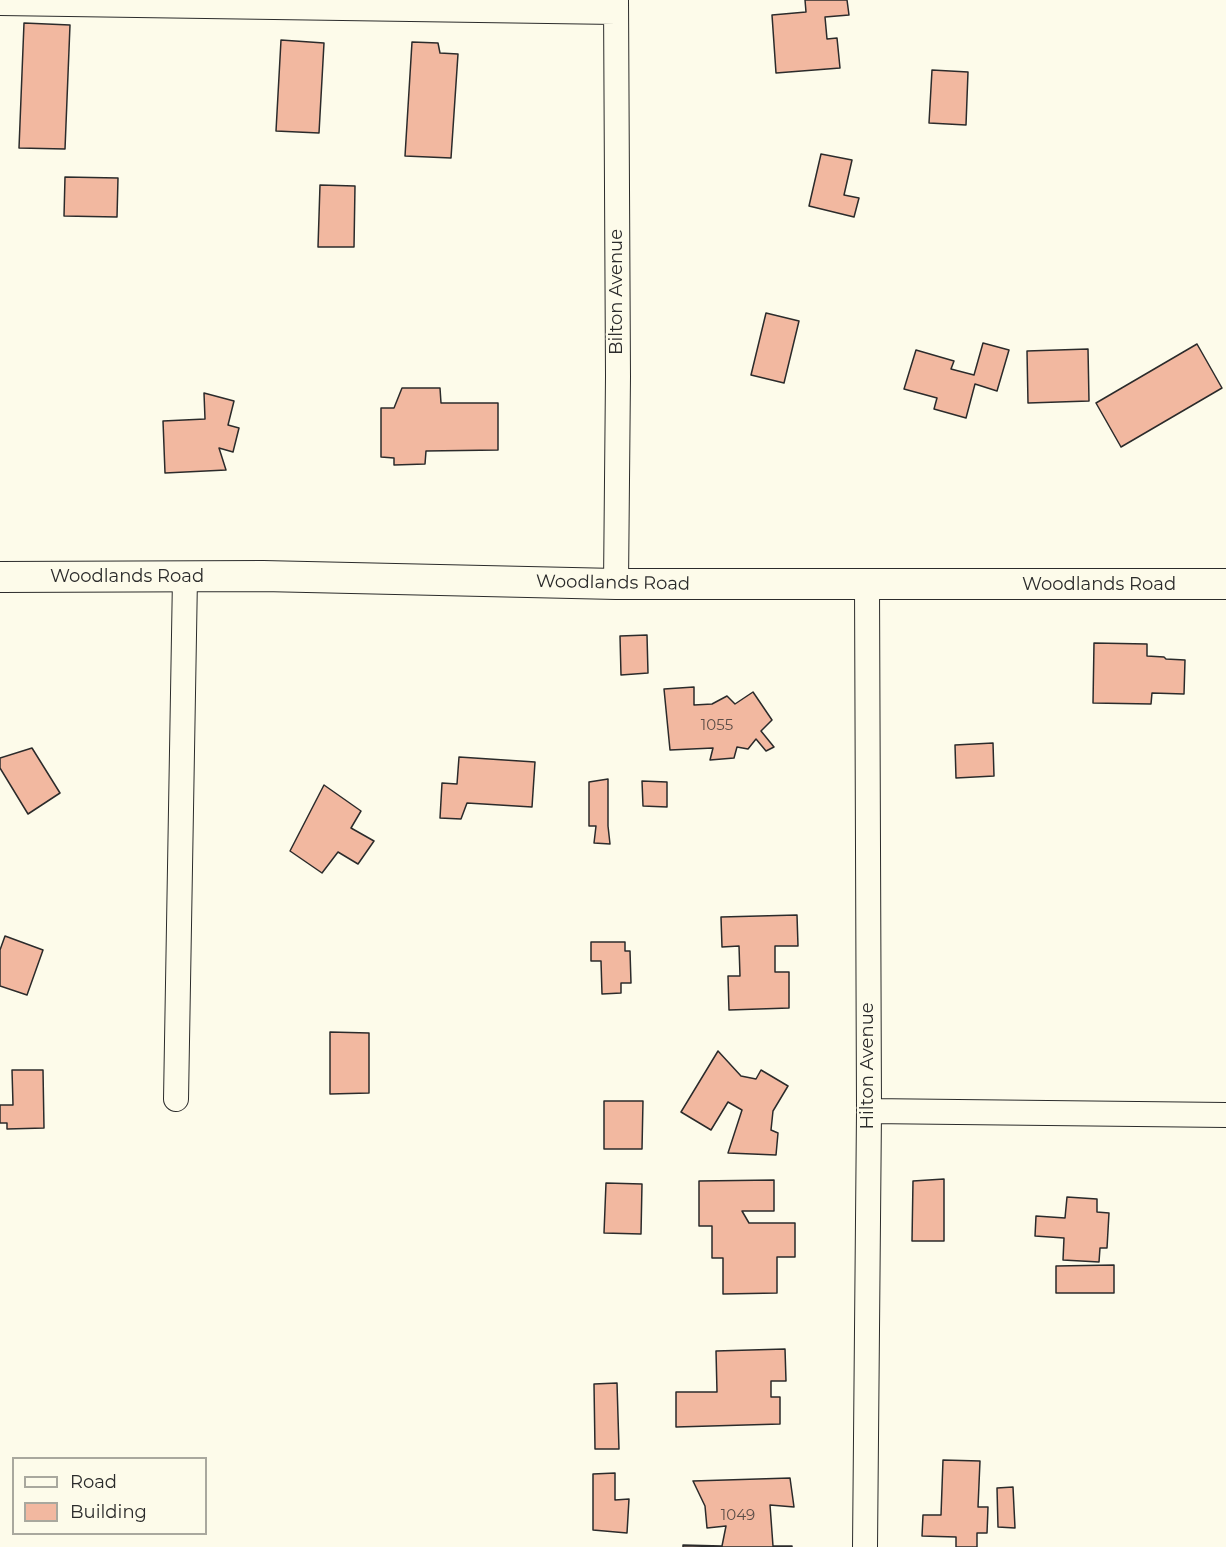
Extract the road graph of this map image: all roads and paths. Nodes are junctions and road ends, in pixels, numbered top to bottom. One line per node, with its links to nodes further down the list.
1 (0, 3): 2 (street)
2 (616, 6): 5 (street, Bilton Avenue)
3 (0, 577): 4 (street, Woodlands Road)
4 (185, 577): 5 (street, Woodlands Road); 8 (street)
5 (616, 584): 7 (street, Woodlands Road)
6 (1226, 584): 7 (street, Woodlands Road)
7 (867, 585): 9 (street, Hilton Avenue)
8 (176, 1099)
9 (869, 1111): 10 (street); 11 (street, Hilton Avenue)
10 (1226, 1115)
11 (865, 1547)

